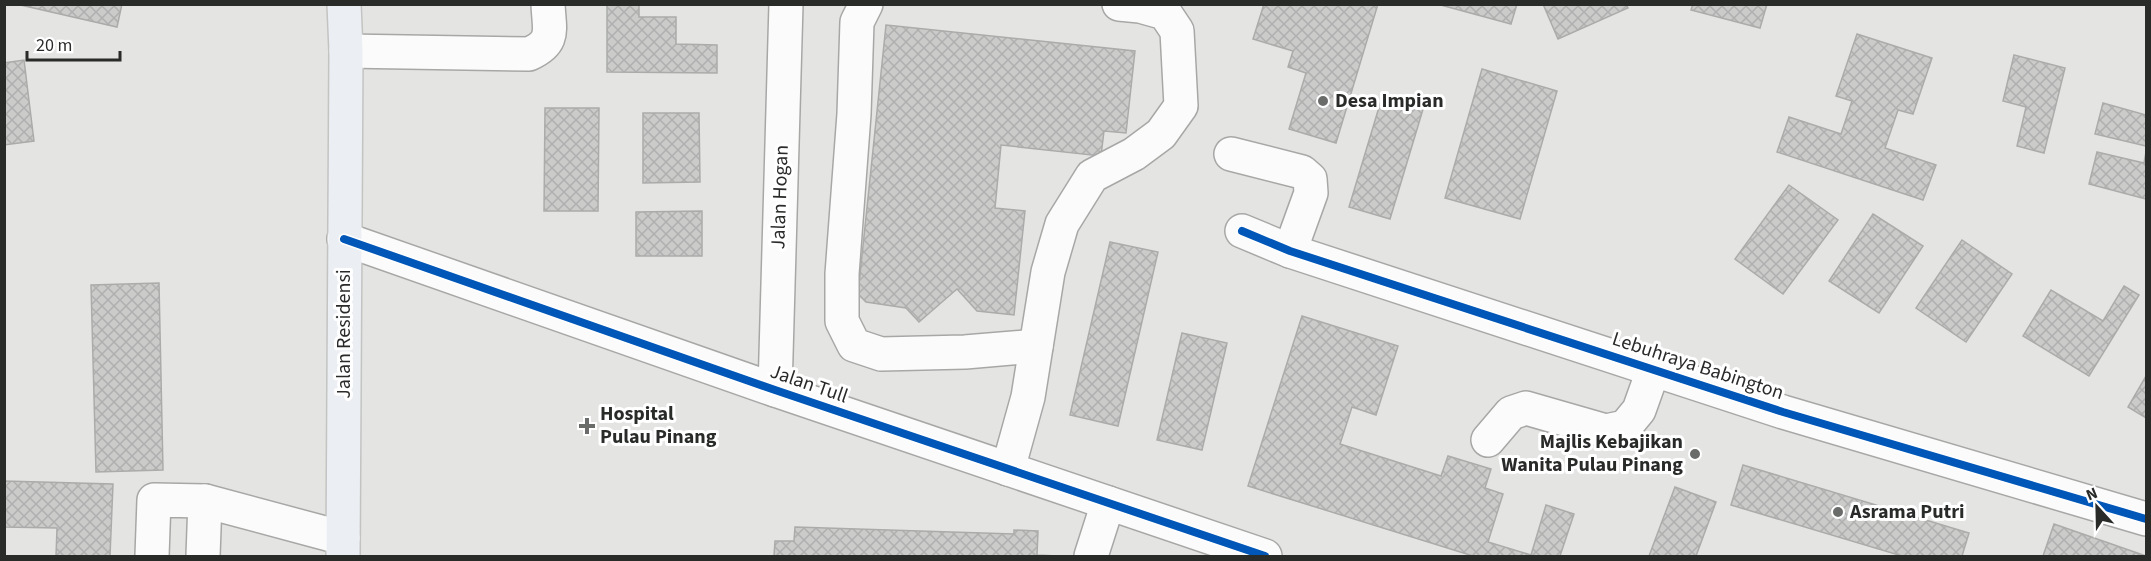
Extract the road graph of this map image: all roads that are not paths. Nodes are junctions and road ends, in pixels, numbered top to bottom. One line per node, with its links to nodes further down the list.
1 (344, 4): 6 (main road, Jalan Residensi)
2 (548, 4): 6 (street)
3 (786, 4): 13 (street, Jalan Hogan)
4 (866, 4): 11 (street)
5 (1119, 4): 11 (street)
6 (346, 51): 9 (main road, Jalan Residensi)
7 (1231, 154): 10 (street)
8 (1242, 231): 10 (street, Lebuhraya Babington)
9 (344, 239): 13 (street, Jalan Tull); 19 (main road, Jalan Residensi)
10 (1290, 250): 12 (street, Lebuhraya Babington)
11 (1036, 346): 15 (street)
12 (1654, 368): 14 (street); 18 (street, Lebuhraya Babington)
13 (775, 390): 15 (street, Jalan Tull)
14 (1488, 441)
15 (1008, 469): 17 (street, Jalan Tull)
16 (205, 501): 19 (street); 21 (street); 22 (street)
17 (1108, 503): 20 (street, Jalan Tull); 23 (street)
18 (2146, 519)
19 (344, 547)
20 (1204, 547): 24 (street, Jalan Tull)
21 (152, 556)
22 (203, 556)
23 (1091, 556)
24 (1265, 556)

